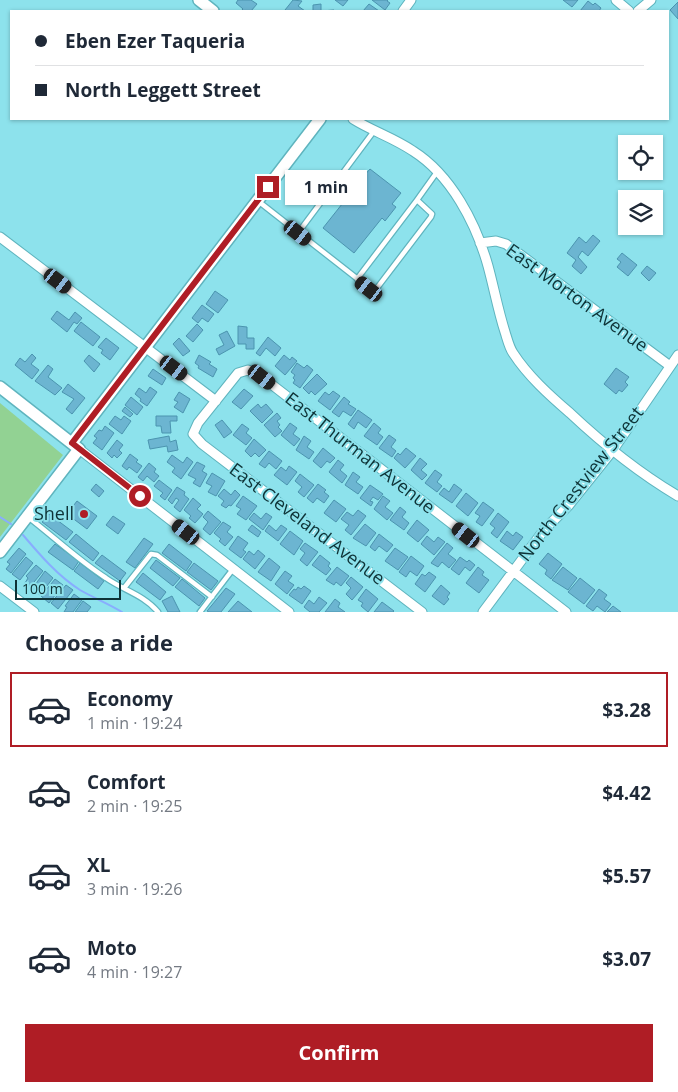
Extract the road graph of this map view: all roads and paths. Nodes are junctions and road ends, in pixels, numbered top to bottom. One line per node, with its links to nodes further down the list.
1 (199, 0): 4 (street)
2 (616, 0): 5 (street)
3 (651, 0): 6 (street)
4 (212, 10)
5 (629, 10)
6 (639, 10)
7 (319, 120): 11 (street)
8 (355, 120): 9 (street, East Morton Avenue)
9 (374, 131): 10 (street, East Morton Avenue); 13 (lane)
10 (437, 172): 12 (lane); 15 (street, East Morton Avenue)
11 (257, 200): 13 (lane); 17 (street)
12 (418, 200): 16 (lane); 16 (lane)
13 (298, 233): 16 (lane)
14 (0, 237): 17 (street)
15 (480, 243): 19 (street, East Morton Avenue); 23 (street, East Morton Avenue)
16 (357, 279)
17 (145, 347): 21 (street); 22 (street)
18 (678, 355): 19 (street, North Crestview Street)
19 (670, 366): 23 (street, North Crestview Street)
20 (0, 387): 22 (street)
21 (216, 401): 28 (street, East Thurman Avenue); 36 (street, East Cleveland Avenue)
22 (76, 446): 25 (street); 27 (street)
23 (613, 450): 24 (street, East Morton Avenue); 28 (street, North Crestview Street)
24 (678, 496)
25 (27, 517): 26 (street); 30 (lane)
26 (0, 552)
27 (233, 569): 31 (lane); 35 (street)
28 (512, 571): 37 (street, North Crestview Street); 38 (street, East Thurman Avenue)
29 (0, 586): 32 (street)
30 (124, 588): 31 (lane); 33 (lane)
31 (212, 597): 34 (lane)
32 (34, 612)
33 (158, 612)
34 (200, 612)
35 (288, 612)
36 (422, 612)
37 (482, 612)
38 (566, 612)

